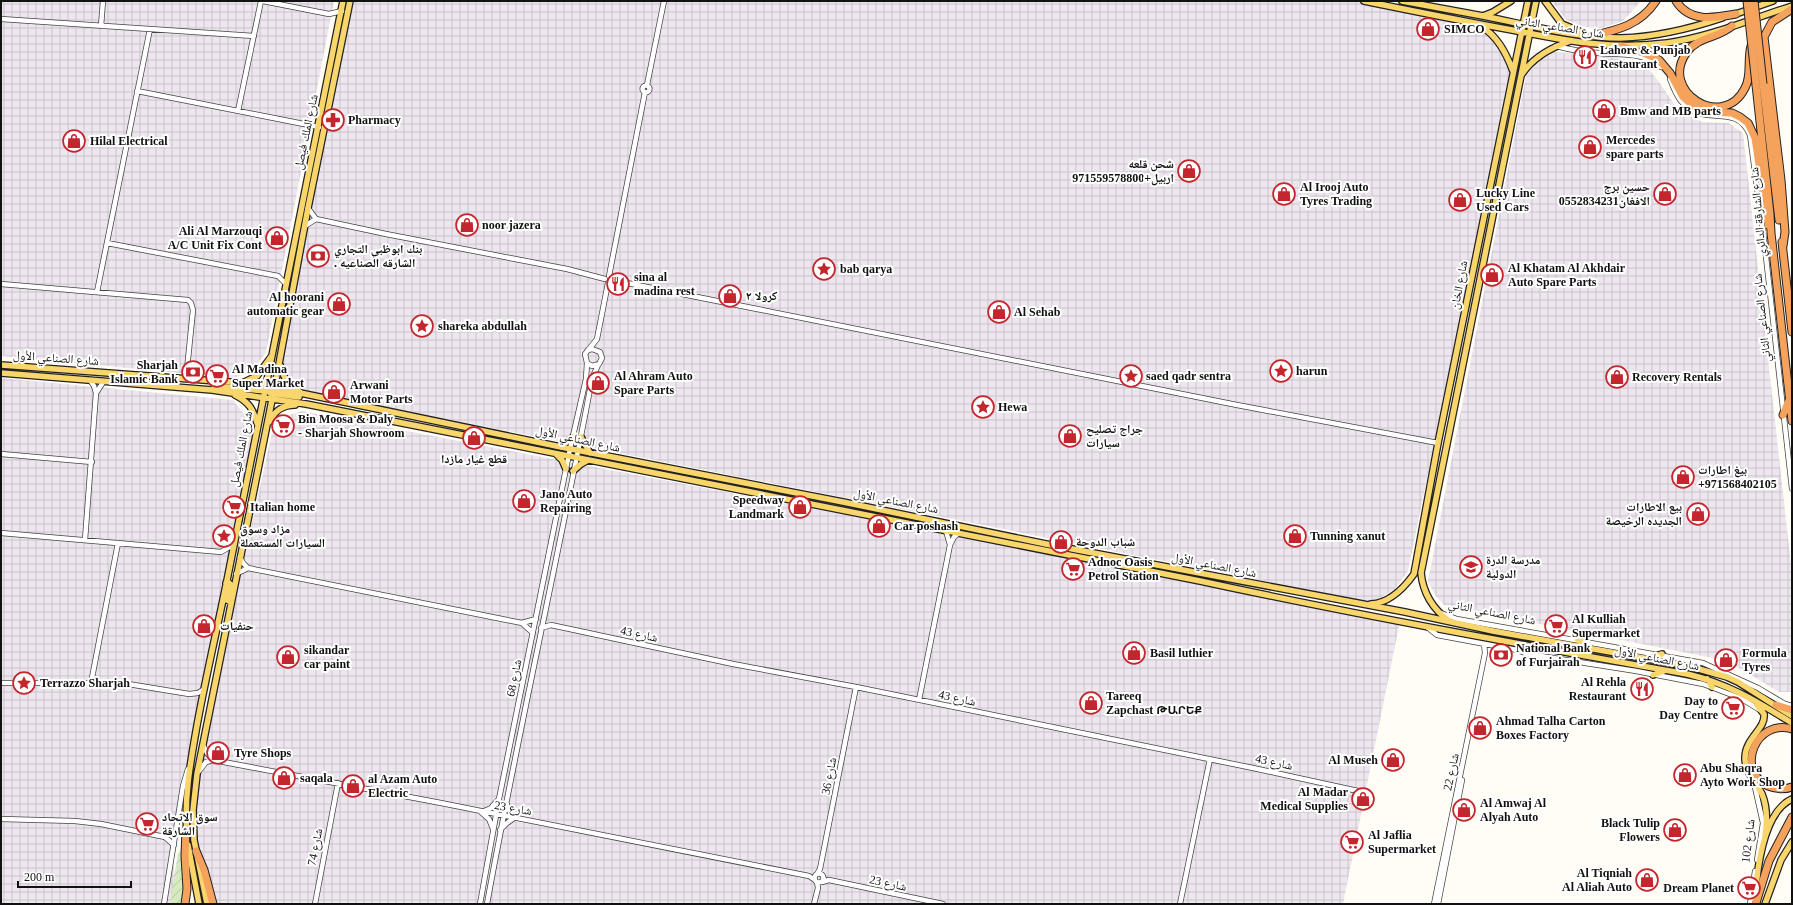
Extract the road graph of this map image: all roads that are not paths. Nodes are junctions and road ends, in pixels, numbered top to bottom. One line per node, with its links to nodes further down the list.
1 (102, 1): 28 (street)
2 (262, 1): 20 (street); 36 (street)
3 (344, 1): 19 (main road, شارع الملك فيصل)
4 (350, 1): 49 (main road, شارع الملك فيصل)
5 (664, 1): 57 (street)
6 (1364, 1): 25 (main road, شارع الصناعي الثاني)
7 (1402, 1): 22 (main road, شارع الصناعي الثاني)
8 (1511, 1): 22 (main road)
9 (1528, 1): 27 (main road, شارع الخان)
10 (1536, 1): 30 (main road, شارع الخان)
11 (1545, 1): 38 (main road)
12 (1656, 1): 38 (highway)
13 (1676, 1): 21 (highway)
14 (1747, 1): 40 (highway, شارع الشارقة الدائري, bridge)
15 (1754, 1): 45 (highway, شارع الشارقة الدائري, bridge)
16 (1773, 1): 21 (main road, شارع الصناعي الثاني)
17 (1792, 6): 29 (main road, شارع الصناعي الثاني)
18 (1792, 9): 54 (highway)
19 (342, 11): 20 (street); 24 (main road, شارع الملك فيصل)
20 (329, 14): 24 (street)
21 (1736, 14): 38 (main road, شارع الصناعي الثاني)
22 (1483, 16): 26 (main road, شارع الصناعي الثاني)
23 (1, 19): 28 (street)
24 (339, 23): 48 (main road, شارع الملك فيصل)
25 (1476, 23): 33 (main road, شارع الصناعي الثاني); 43 (main road)
26 (1514, 23): 27 (main road, شارع الصناعي الثاني); 33 (main road)
27 (1523, 25): 30 (main road, شارع الصناعي الثاني); 34 (main road, شارع الخان)
28 (101, 26): 32 (street)
29 (1732, 26): 40 (highway); 42 (main road, شارع الصناعي الثاني)
30 (1531, 27): 31 (main road, شارع الصناعي الثاني); 35 (main road, شارع الخان)
31 (1538, 28): 37 (main road); 38 (main road, شارع الصناعي الثاني)
32 (150, 29): 36 (street); 46 (street)
33 (1513, 30): 34 (main road, شارع الصناعي الثاني)
34 (1521, 33): 35 (main road, شارع الصناعي الثاني); 43 (main road, شارع الخان)
35 (1530, 34): 37 (main road, شارع الصناعي الثاني); 44 (main road, شارع الخان)
36 (254, 36): 47 (street)
37 (1537, 36): 39 (main road, شارع الصناعي الثاني)
38 (1588, 36)
39 (1569, 41): 41 (main road); 42 (main road, شارع الصناعي الثاني)
40 (1751, 44): 45 (highway, شارع الشارقة الدائري, bridge)
41 (1556, 46): 44 (main road); 83 (street, شارع الصناعي الثاني)
42 (1622, 46): 52 (highway)
43 (1513, 71): 89 (main road, شارع الخان)
44 (1520, 76): 118 (main road, شارع الخان)
45 (1760, 85): 52 (highway, شارع الشارقة الدائري); 54 (highway, شارع الشارقة الدائري)
46 (137, 91): 47 (street); 53 (street)
47 (238, 111): 48 (street)
48 (319, 127): 55 (main road, شارع الملك فيصل)
49 (308, 208): 50 (street); 51 (main road, شارع الملك فيصل)
50 (316, 219): 51 (street); 57 (street)
51 (305, 226): 66 (main road, شارع الملك فيصل)
52 (1771, 233): 81 (highway, شارع الشارقة الدائري)
53 (107, 242): 56 (street); 60 (street)
54 (1783, 246): 61 (highway, شارع الشارقة الدائري)
55 (289, 270): 56 (street); 59 (main road, شارع الملك فيصل)
56 (278, 276): 59 (street)
57 (608, 279): 62 (street); 89 (street)
58 (1, 284): 60 (street)
59 (286, 284): 65 (main road, شارع الملك فيصل)
60 (97, 292): 71 (street)
61 (1792, 332)
62 (597, 339): 63 (street); 64 (street)
63 (589, 350): 64 (street); 67 (street)
64 (600, 352): 69 (street)
65 (272, 355): 74 (main road); 77 (main road, شارع الملك فيصل)
66 (280, 363): 79 (main road, شارع الملك فيصل); 80 (main road)
67 (587, 363): 69 (street); 87 (street, شارع 68)
68 (1, 365): 71 (main road, شارع الصناعي الأول)
69 (598, 365): 88 (street, شارع 68)
70 (1, 373): 72 (main road, شارع الصناعي الأول)
71 (186, 379): 74 (main road, شارع الصناعي الأول)
72 (90, 380): 73 (main road, شارع الصناعي الأول); 78 (street)
73 (104, 381): 75 (main road, شارع الصناعي الأول); 78 (street)
74 (240, 383): 77 (main road, شارع الصناعي الأول)
75 (212, 390): 76 (main road, شارع الصناعي الأول); 77 (main road)
76 (229, 392): 77 (main road, شارع الصناعي الأول); 85 (main road)
77 (264, 392): 79 (main road); 79 (main road, شارع الصناعي الأول); 85 (main road, شارع الملك فيصل)
78 (96, 393): 99 (street)
79 (274, 393): 80 (main road); 82 (main road, شارع الصناعي الأول); 86 (main road, شارع الملك فيصل)
80 (310, 396): 90 (main road, شارع الصناعي الأول)
81 (1789, 398): 83 (highway); 84 (highway, شارع الشارقة الدائري)
82 (306, 404): 86 (main road); 93 (main road, شارع الصناعي الأول)
83 (1783, 415): 102 (street, شارع الصناعي الثاني)
84 (1792, 421)
85 (257, 424): 109 (main road, شارع الملك فيصل)
86 (266, 431): 111 (main road, شارع الملك فيصل)
87 (573, 437): 90 (main road); 91 (street, شارع 68)
88 (581, 437): 92 (street, شارع 68); 94 (main road)
89 (1438, 443): 117 (main road, شارع الخان)
90 (561, 447): 91 (main road, شارع الصناعي الأول)
91 (570, 449): 92 (main road, شارع الصناعي الأول); 96 (street, شارع 68)
92 (578, 450): 94 (main road, شارع الصناعي الأول); 97 (street, شارع 68)
93 (554, 453): 96 (main road, شارع الصناعي الأول); 100 (main road)
94 (590, 453): 117 (main road, شارع الصناعي الأول)
95 (1, 454): 99 (street)
96 (568, 456): 97 (main road, شارع الصناعي الأول); 100 (street, شارع 68)
97 (576, 457): 98 (main road, شارع الصناعي الأول); 101 (street, شارع 68)
98 (588, 460): 101 (main road); 103 (main road, شارع الصناعي الأول)
99 (92, 462): 106 (street)
100 (566, 469): 120 (street, شارع 68)
101 (573, 471): 119 (street, شارع 68)
102 (1792, 490)
103 (946, 531): 104 (main road, شارع الصناعي الأول); 108 (street)
104 (959, 533): 108 (street); 124 (main road, شارع الصناعي الأول)
105 (1, 534): 106 (street)
106 (85, 540): 107 (street)
107 (118, 543): 110 (street); 140 (street)
108 (950, 544): 148 (street)
109 (234, 545): 110 (street); 112 (main road, شارع الملك فيصل)
110 (221, 552): 112 (street)
111 (240, 556): 113 (street); 114 (main road, شارع الملك فيصل)
112 (231, 561): 115 (main road, شارع الملك فيصل)
113 (248, 568): 114 (street); 122 (street)
114 (236, 574): 116 (main road, شارع الملك فيصل)
115 (226, 583): 116 (main road); 145 (main road, شارع الملك فيصل)
116 (231, 602): 157 (main road, شارع الملك فيصل)
117 (1365, 605): 121 (main road, شارع الصناعي الأول)
118 (1439, 613): 121 (main road); 127 (street, شارع الصناعي الثاني)
119 (543, 618): 123 (street, شارع 43); 125 (street, شارع 68)
120 (536, 619): 122 (street); 126 (street, شارع 68)
121 (1451, 622): 129 (main road, شارع الصناعي الأول)
122 (522, 623): 126 (street)
123 (551, 625): 125 (street, شارع 43); 143 (street, شارع 43)
124 (1427, 627): 128 (main road, شارع الصناعي الأول); 131 (street)
125 (541, 628): 170 (street, شارع 68)
126 (533, 633): 168 (street, شارع 68)
127 (1542, 634): 129 (main road); 130 (street, شارع الصناعي الثاني)
128 (1480, 638): 131 (main road); 136 (main road, شارع الصناعي الأول)
129 (1533, 638): 133 (main road, شارع الصناعي الأول)
130 (1578, 640): 133 (main road); 134 (street, شارع الصناعي الثاني)
131 (1484, 644): 132 (street); 199 (street, شارع 22)
132 (1492, 646): 137 (street); 200 (street, شارع 22)
133 (1589, 648): 135 (main road, شارع الصناعي الأول)
134 (1662, 654): 135 (main road); 138 (street, شارع الصناعي الثاني)
135 (1644, 659): 141 (main road, شارع الصناعي الأول)
136 (1664, 670): 137 (main road); 139 (main road, شارع الصناعي الأول)
137 (1653, 675): 144 (street)
138 (1733, 675): 141 (main road); 151 (street, شارع الصناعي الثاني)
139 (1707, 679): 144 (main road); 147 (main road, شارع الصناعي الأول)
140 (91, 682): 142 (street); 146 (street)
141 (1738, 682): 150 (main road, شارع الصناعي الأول)
142 (1, 683)
143 (856, 687): 148 (street, شارع 43); 186 (street, شارع 36)
144 (1712, 687): 153 (street)
145 (204, 689): 146 (street); 149 (main road, شارع الملك فيصل)
146 (189, 694): 149 (street)
147 (1749, 696): 153 (main road); 155 (main road, شارع الصناعي الأول)
148 (919, 700): 158 (street, شارع 43)
149 (201, 703): 160 (main road, شارع الملك فيصل)
150 (1776, 705): 152 (highway); 154 (main road, شارع الصناعي الأول)
151 (1792, 706)
152 (1792, 710)
153 (1764, 713): 163 (main road)
154 (1792, 716)
155 (1792, 723)
156 (1792, 729): 165 (highway)
157 (202, 743): 159 (street); 161 (main road, شارع الملك فيصل)
158 (1210, 759): 166 (street, شارع 43); 198 (street)
159 (213, 760): 161 (street); 162 (street, شارع 23)
160 (189, 768): 177 (main road, شارع الملك فيصل); 179 (street)
161 (196, 774): 185 (main road, شارع الملك فيصل)
162 (332, 782): 164 (street, شارع 23); 167 (street)
163 (1754, 782): 182 (main road); 201 (street, شارع 102)
164 (341, 784): 167 (street); 167 (street, شارع 74); 171 (street, شارع 23)
165 (1792, 787)
166 (1358, 791)
167 (336, 793): 193 (street, شارع 74)
168 (499, 799): 171 (street); 172 (street, شارع 68)
169 (1792, 799): 182 (main road)
170 (506, 801): 173 (street, شارع 68); 175 (street)
171 (480, 812): 172 (street, شارع 23); 178 (street)
172 (496, 815): 173 (street, شارع 23); 178 (street, شارع 68)
173 (503, 816): 175 (street, شارع 23); 180 (street, شارع 68)
174 (1, 818): 181 (street)
175 (514, 818): 180 (street); 186 (street, شارع 23)
176 (1792, 821): 201 (highway, شارع 102)
177 (186, 829): 189 (highway); 190 (main road, شارع الملك فيصل)
178 (493, 830): 187 (street, شارع 68)
179 (176, 831): 181 (street); 184 (street)
180 (500, 832): 195 (street, شارع 68)
181 (165, 837): 184 (street)
182 (1766, 837): 201 (main road)
183 (1792, 842): 202 (main road)
184 (174, 845): 188 (street)
185 (196, 851): 191 (main road, شارع الملك فيصل); 192 (highway)
186 (819, 878): 196 (street); 197 (street, شارع 23)
187 (482, 891): 194 (street, شارع 68); 195 (street)
188 (164, 904)
189 (185, 904)
190 (199, 904)
191 (207, 904)
192 (213, 904)
193 (314, 904)
194 (480, 904)
195 (485, 904)
196 (814, 904)
197 (943, 904)
198 (1180, 904)
199 (1434, 904)
200 (1438, 904)
201 (1756, 904)
202 (1765, 904)

